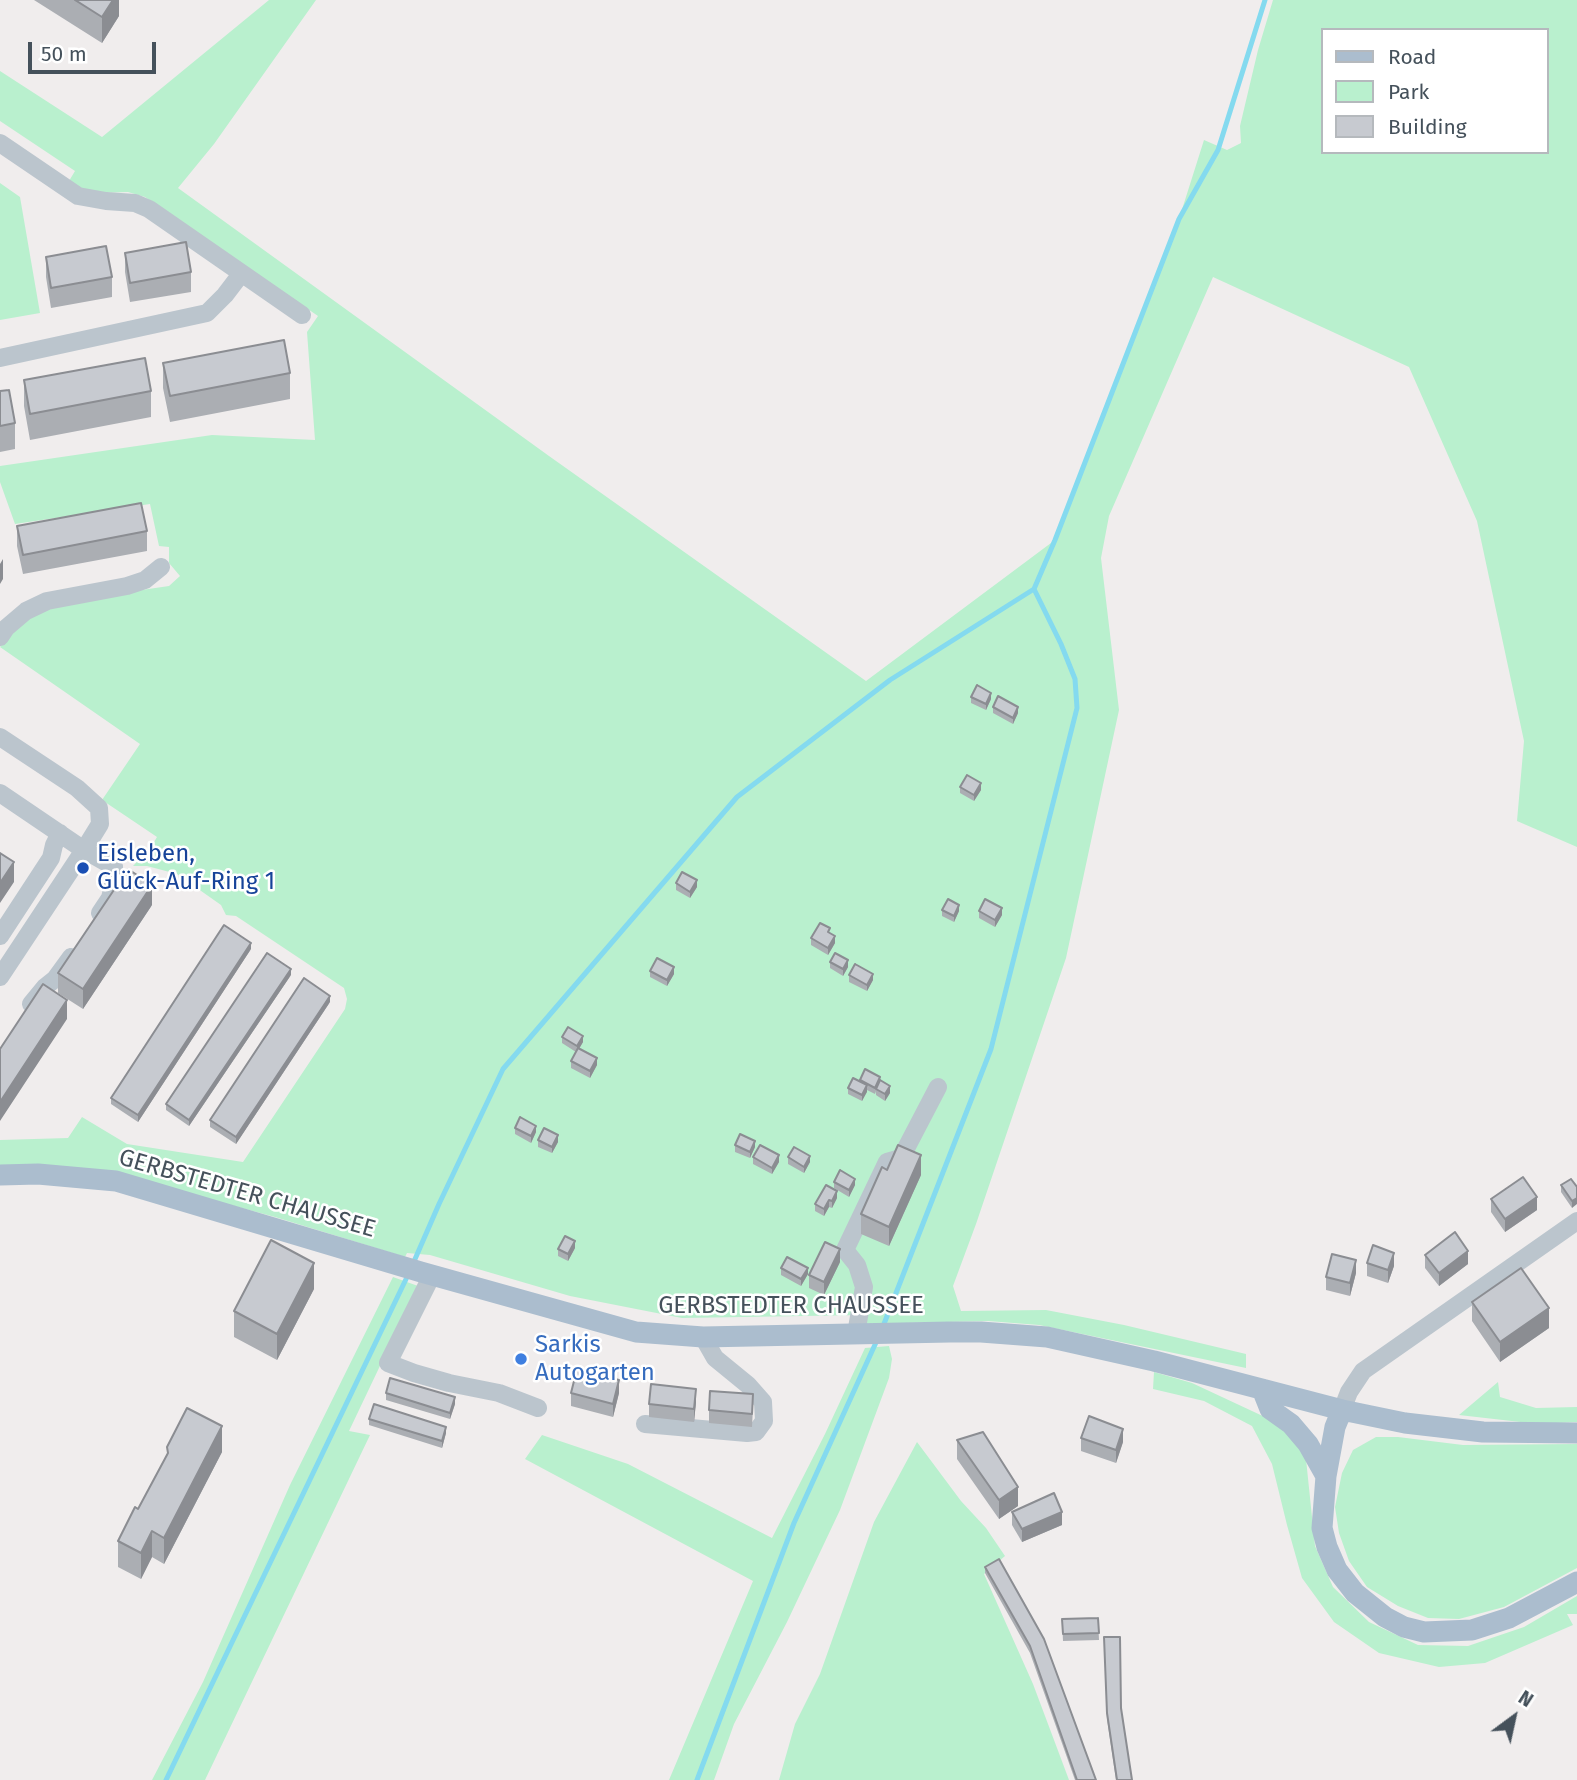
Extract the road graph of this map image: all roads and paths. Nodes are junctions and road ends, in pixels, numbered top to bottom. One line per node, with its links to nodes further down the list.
1 (2, 148): 2 (street)
2 (241, 274): 3 (street); 4 (street)
3 (302, 315)
4 (0, 358)
5 (161, 568): 6 (street)
6 (0, 637)
7 (0, 737): 10 (street)
8 (0, 793): 9 (street)
9 (60, 833): 10 (street); 12 (street)
10 (84, 850): 11 (street); 14 (street)
11 (93, 924)
12 (0, 936)
13 (80, 943): 15 (street)
14 (0, 977)
15 (18, 1023)
16 (938, 1087): 20 (street)
17 (0, 1175): 19 (main road, GERBSTEDTER CHAUSSEE)
18 (1577, 1221): 24 (street)
19 (427, 1273): 21 (main road, GERBSTEDTER CHAUSSEE); 23 (street)
20 (873, 1334): 21 (main road, GERBSTEDTER CHAUSSEE); 22 (main road, GERBSTEDTER CHAUSSEE)
21 (703, 1337): 25 (street)
22 (1262, 1389): 24 (main road, GERBSTEDTER CHAUSSEE); 27 (main road)
23 (538, 1408)
24 (1342, 1410): 26 (main road, GERBSTEDTER CHAUSSEE); 27 (main road)
25 (645, 1424)
26 (1577, 1433)
27 (1326, 1476): 28 (main road)
28 (1577, 1582)

